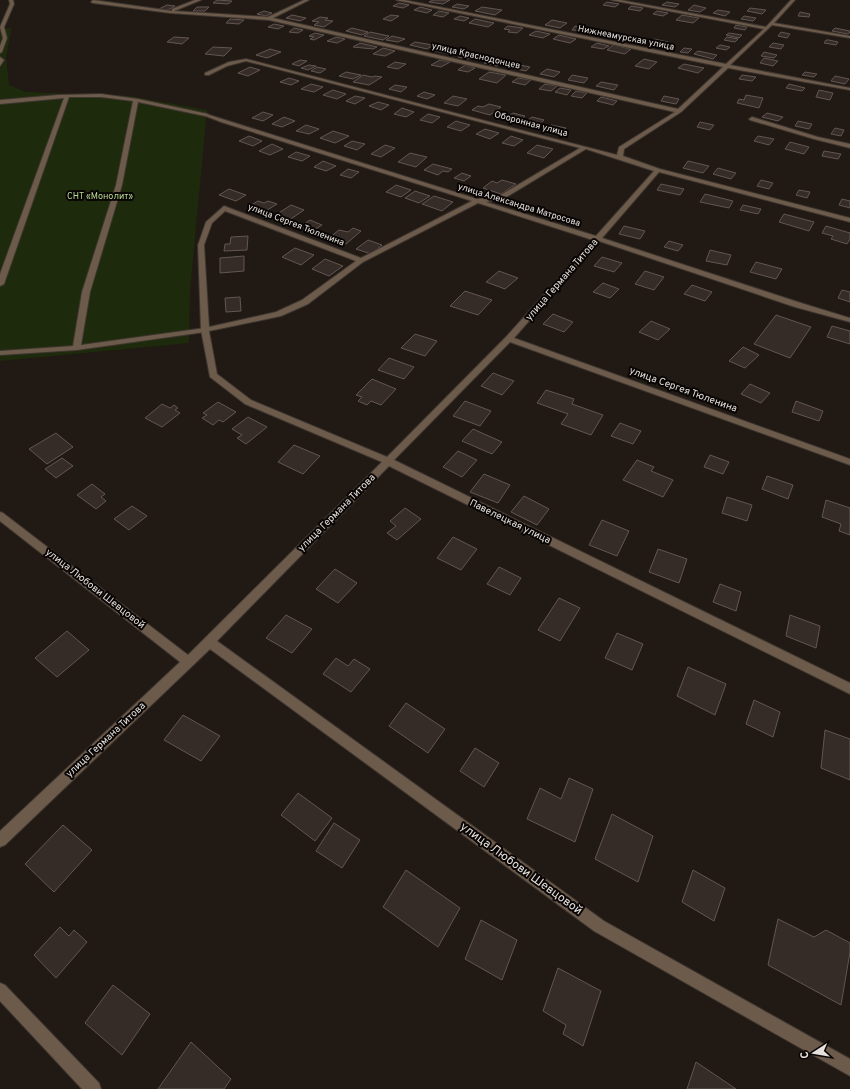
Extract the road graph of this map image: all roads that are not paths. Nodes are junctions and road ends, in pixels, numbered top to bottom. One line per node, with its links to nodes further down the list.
1 (11, 0): 12 (street)
2 (94, 0): 8 (street, улица Краснодонцев)
3 (199, 0): 8 (street)
4 (307, 0): 9 (street)
5 (398, 0): 15 (street, Нижнеамурская улица)
6 (613, 0): 10 (street)
7 (793, 0): 10 (street)
8 (170, 12): 9 (street, улица Краснодонцев)
9 (266, 19): 21 (street, улица Краснодонцев)
10 (769, 26): 11 (street); 15 (street)
11 (850, 37)
12 (0, 52)
13 (0, 58): 14 (street)
14 (0, 65)
15 (726, 66): 17 (street, Нижнеамурская улица); 21 (street)
16 (207, 74): 24 (street, Оборонная улица)
17 (850, 89)
18 (67, 96): 19 (street, улица Александра Матросова); 20 (street, улица Александра Матросова); 32 (street)
19 (136, 101): 27 (street, улица Александра Матросова); 36 (street)
20 (0, 102)
21 (679, 111): 25 (street)
22 (752, 119): 23 (street)
23 (850, 146)
24 (584, 148): 25 (street, Оборонная улица); 27 (street)
25 (620, 158): 26 (street, Оборонная улица)
26 (658, 170): 29 (street, Оборонная улица); 30 (street, улица Германа Титова)
27 (477, 202): 30 (street, улица Александра Матросова); 31 (street)
28 (224, 208): 31 (street, улица Сергея Тюленина); 34 (street, Павелецкая улица)
29 (850, 220)
30 (598, 239): 33 (street, улица Александра Матросова); 35 (street, улица Германа Титова)
31 (361, 261): 34 (street)
32 (0, 284)
33 (850, 320)
34 (205, 330): 36 (street); 38 (street, Павелецкая улица)
35 (509, 339): 38 (street, улица Германа Титова); 39 (street, улица Сергея Тюленина)
36 (78, 348): 37 (street)
37 (0, 353)
38 (388, 461): 41 (street, улица Германа Титова); 43 (street, Павелецкая улица)
39 (850, 462)
40 (0, 516): 42 (street, улица Любови Шевцовой)
41 (209, 642): 42 (street, улица Германа Титова); 46 (street, улица Любови Шевцовой)
42 (190, 662): 44 (street, улица Германа Титова)
43 (850, 689)
44 (0, 840)
45 (0, 990): 47 (street)
46 (850, 1068)
47 (93, 1089)

